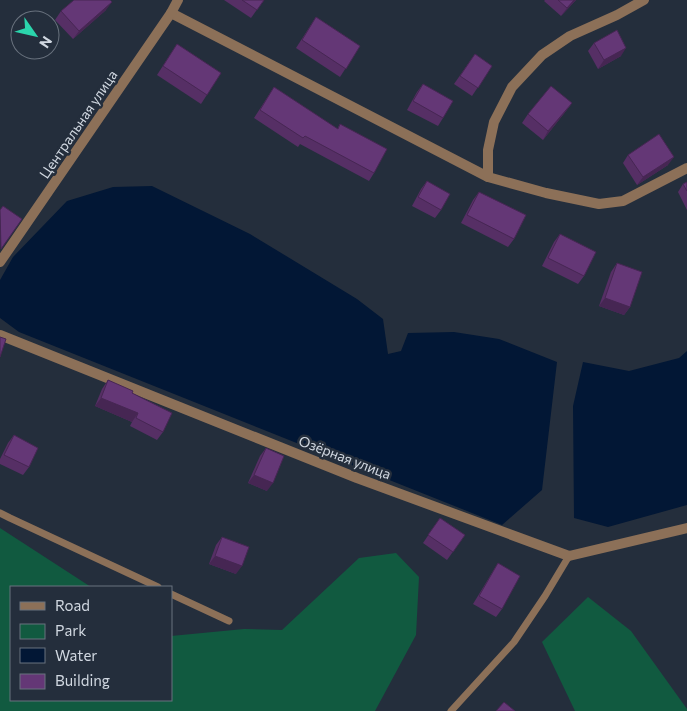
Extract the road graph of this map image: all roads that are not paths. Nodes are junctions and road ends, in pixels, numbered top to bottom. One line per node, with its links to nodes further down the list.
1 (178, 0): 3 (street, Центральная улица)
2 (644, 0): 5 (street)
3 (171, 13): 5 (street); 6 (street, Центральная улица)
4 (687, 168): 5 (street)
5 (488, 177)
6 (0, 262)
7 (0, 335): 10 (street, Озёрная улица)
8 (0, 513): 11 (lane)
9 (687, 528): 10 (street)
10 (569, 556): 14 (lane)
11 (156, 586)
12 (172, 594): 13 (lane)
13 (229, 620)
14 (451, 711)

